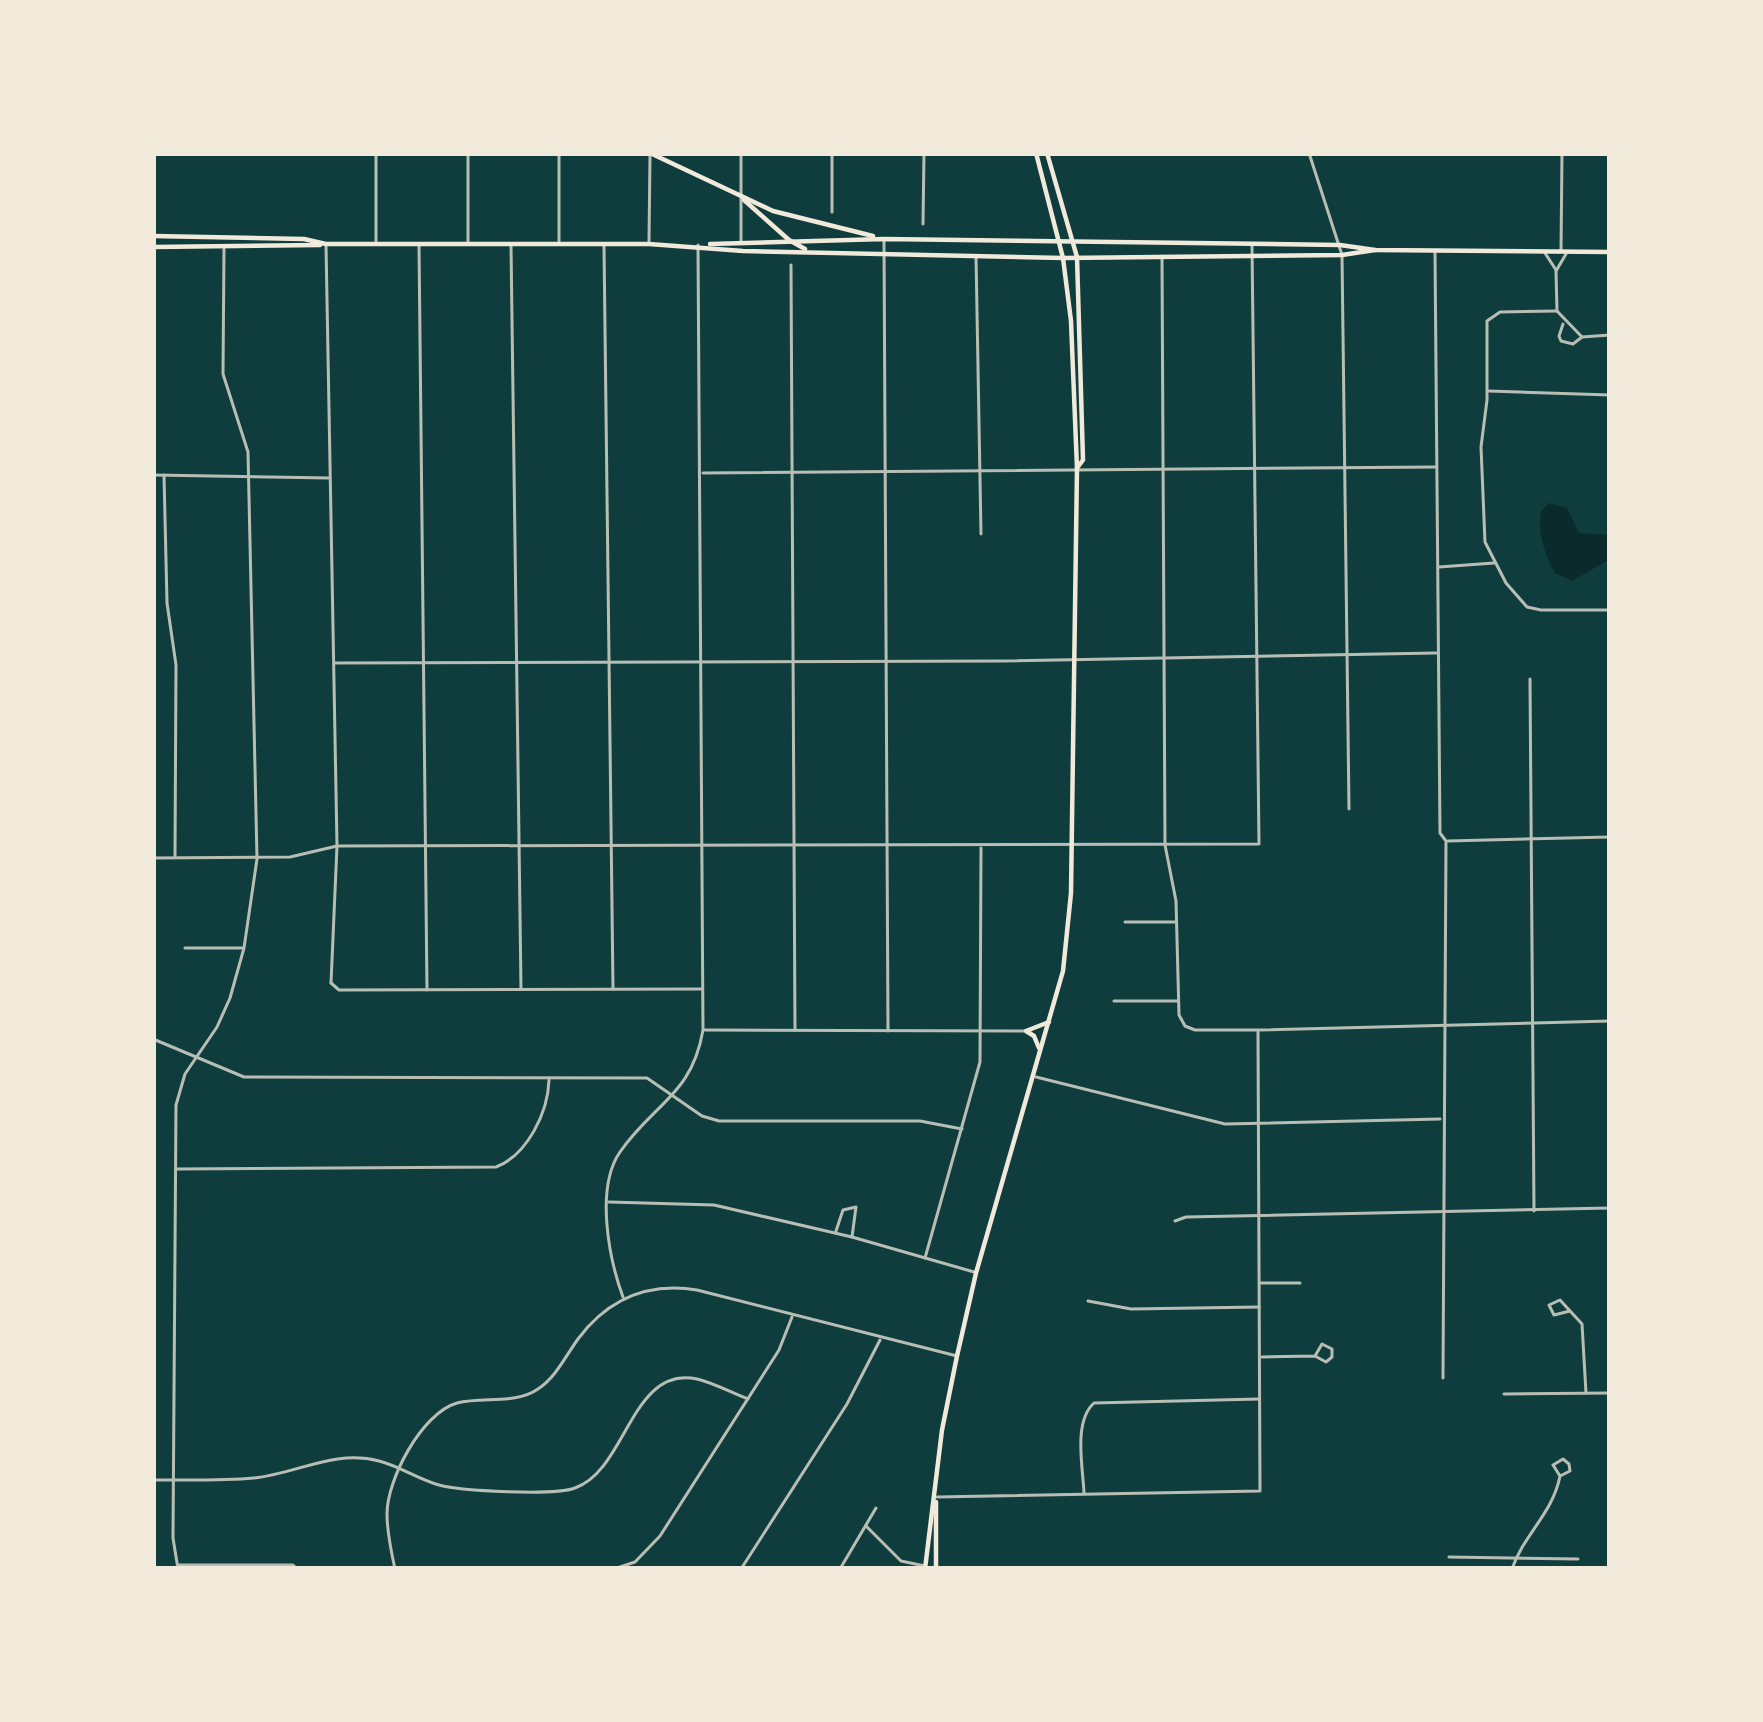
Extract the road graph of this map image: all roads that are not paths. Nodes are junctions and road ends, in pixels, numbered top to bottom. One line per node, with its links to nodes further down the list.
1 (376, 153): 21 (street)
2 (468, 153): 23 (street)
3 (559, 153): 27 (street)
4 (650, 153): 12 (main road); 29 (street)
5 (741, 153): 12 (street)
6 (832, 153): 13 (street)
7 (924, 153): 14 (street)
8 (1036, 153): 18 (main road)
9 (1047, 153): 19 (main road)
10 (1309, 153): 31 (street)
11 (1562, 153): 37 (street)
12 (740, 196): 16 (main road); 17 (main road); 20 (street)
13 (832, 212)
14 (923, 224)
15 (153, 236): 25 (main road)
16 (884, 239): 17 (main road); 18 (main road); 40 (street)
17 (789, 240): 20 (main road); 38 (main road)
18 (1058, 240): 19 (main road); 46 (main road)
19 (1073, 240): 24 (main road); 45 (main road)
20 (741, 242): 30 (main road)
21 (376, 243): 22 (main road); 25 (main road)
22 (419, 243): 23 (main road); 82 (street)
23 (467, 243): 26 (main road)
24 (1252, 243): 31 (main road); 43 (street)
25 (326, 244): 33 (main road); 67 (street)
26 (511, 244): 27 (main road); 83 (street)
27 (559, 244): 28 (main road)
28 (604, 244): 29 (main road); 79 (street)
29 (649, 244): 30 (main road)
30 (698, 245): 38 (main road); 60 (street)
31 (1340, 245): 34 (main road); 44 (street)
32 (153, 247): 33 (main road)
33 (224, 247): 66 (street)
34 (1375, 250): 35 (main road); 44 (main road)
35 (1436, 250): 36 (main road); 55 (street)
36 (1544, 251): 37 (main road); 48 (street)
37 (1564, 251): 39 (main road); 48 (street)
38 (812, 252): 40 (main road)
39 (1610, 252)
40 (884, 253): 41 (main road); 63 (street)
41 (976, 254): 46 (main road); 61 (street)
42 (1162, 255): 43 (main road); 45 (main road); 59 (street)
43 (1252, 255): 44 (main road); 58 (street)
44 (1342, 255): 56 (street)
45 (1077, 257): 46 (main road); 57 (main road)
46 (1063, 258): 57 (main road)
47 (791, 265): 62 (street)
48 (1556, 272): 49 (street)
49 (1557, 311): 50 (street); 53 (street)
50 (1564, 322): 52 (street); 52 (street)
51 (1610, 335): 52 (street)
52 (1582, 337)
53 (1487, 391): 54 (street); 69 (street)
54 (1610, 395)
55 (1436, 467): 56 (street); 70 (street)
56 (1345, 469): 58 (street); 73 (street)
57 (1077, 470): 59 (street); 61 (street); 76 (main road)
58 (1253, 470): 59 (street); 74 (street)
59 (1162, 472): 75 (street)
60 (701, 473): 62 (street); 77 (street)
61 (980, 473): 63 (street); 68 (street)
62 (794, 474): 63 (street); 80 (street)
63 (888, 474): 78 (street)
64 (153, 475): 65 (street)
65 (164, 475): 66 (street); 100 (street)
66 (248, 476): 67 (street); 101 (street)
67 (331, 478): 81 (street)
68 (981, 534)
69 (1495, 563): 70 (street); 71 (street)
70 (1438, 568): 72 (street)
71 (1610, 610)
72 (1438, 653): 73 (street); 88 (street)
73 (1348, 655): 74 (street); 85 (street)
74 (1255, 657): 75 (street); 89 (street)
75 (1163, 658): 76 (street); 89 (street)
76 (1072, 660): 78 (street); 98 (main road)
77 (700, 661): 79 (street); 80 (street); 91 (street)
78 (888, 661): 80 (street); 97 (street)
79 (610, 662): 83 (street); 95 (street)
80 (795, 662): 96 (street)
81 (334, 663): 82 (street); 90 (street)
82 (426, 663): 83 (street); 93 (street)
83 (518, 663): 94 (street)
84 (1529, 680): 87 (street)
85 (1349, 809)
86 (1610, 837): 87 (street)
87 (1531, 839): 88 (street); 116 (street)
88 (1446, 841): 117 (street)
89 (1165, 844): 98 (street); 103 (street)
90 (337, 846): 93 (street); 101 (street); 106 (street)
91 (702, 846): 95 (street); 96 (street); 110 (street)
92 (981, 846): 97 (street); 98 (street); 120 (street)
93 (428, 847): 94 (street); 111 (street)
94 (521, 847): 95 (street); 108 (street)
95 (614, 847): 109 (street)
96 (796, 847): 97 (street); 119 (street)
97 (889, 847): 122 (street)
98 (1071, 847): 114 (main road)
99 (153, 858): 100 (street)
100 (176, 858): 101 (street)
101 (257, 859): 105 (street)
102 (1125, 922): 103 (street)
103 (1178, 922): 112 (street)
104 (184, 948): 105 (street)
105 (244, 948): 126 (street)
106 (332, 983): 107 (street); 111 (street)
107 (322, 989)
108 (520, 989): 109 (street); 111 (street)
109 (613, 989): 110 (street)
110 (704, 989): 118 (street)
111 (427, 990)
112 (1178, 1000): 113 (street); 121 (street)
113 (1114, 1001)
114 (1049, 1022): 123 (main road); 125 (main road)
115 (1610, 1022): 116 (street)
116 (1532, 1023): 117 (street); 136 (street)
117 (1443, 1025): 121 (street); 130 (street)
118 (703, 1030): 119 (street); 129 (street)
119 (795, 1030): 122 (street)
120 (981, 1030): 122 (street); 123 (street); 132 (street)
121 (1258, 1030): 131 (street)
122 (888, 1031)
123 (1026, 1031): 125 (main road)
124 (153, 1040): 126 (street)
125 (1041, 1053): 127 (main road)
126 (197, 1057): 128 (street); 133 (street)
127 (1034, 1077): 131 (street); 143 (main road)
128 (549, 1078): 129 (street); 133 (street)
129 (673, 1095): 132 (street); 134 (street)
130 (1442, 1119): 131 (street); 137 (street)
131 (1256, 1125): 138 (street)
132 (962, 1129): 142 (street)
133 (176, 1169): 164 (street)
134 (609, 1202): 140 (street); 146 (street)
135 (1610, 1208): 136 (street)
136 (1534, 1211): 137 (street)
137 (1442, 1213): 138 (street); 155 (street)
138 (1260, 1216): 139 (street); 144 (street)
139 (1175, 1221)
140 (836, 1233): 141 (street); 141 (street)
141 (852, 1237): 142 (street)
142 (925, 1258): 143 (street)
143 (976, 1273): 152 (main road)
144 (1259, 1283): 145 (street); 148 (street)
145 (1300, 1283)
146 (623, 1298): 150 (street); 161 (street)
147 (1088, 1301): 148 (street)
148 (1259, 1307): 154 (street)
149 (1570, 1311): 156 (street)
150 (793, 1316): 151 (street); 159 (street)
151 (881, 1338): 152 (street); 177 (street)
152 (957, 1356): 166 (main road)
153 (1315, 1356): 154 (street)
154 (1260, 1357): 160 (street)
155 (1443, 1378)
156 (1586, 1393): 157 (street); 158 (street)
157 (1504, 1394)
158 (1610, 1394)
159 (748, 1399): 161 (street); 176 (street)
160 (1260, 1399): 165 (street); 165 (street)
161 (400, 1470): 164 (street); 175 (street)
162 (1560, 1476): 170 (street)
163 (153, 1480): 164 (street)
164 (173, 1480): 172 (street)
165 (1084, 1495): 166 (street)
166 (935, 1497): 173 (main road); 179 (main road)
167 (876, 1508): 168 (street)
168 (866, 1526): 173 (street); 178 (street)
169 (1449, 1557): 170 (street)
170 (1516, 1558): 171 (street); 180 (street)
171 (1578, 1559)
172 (178, 1567): 174 (street)
173 (925, 1567)
174 (297, 1569)
175 (395, 1569)
176 (614, 1569)
177 (741, 1569)
178 (840, 1569)
179 (936, 1569)
180 (1512, 1569)

